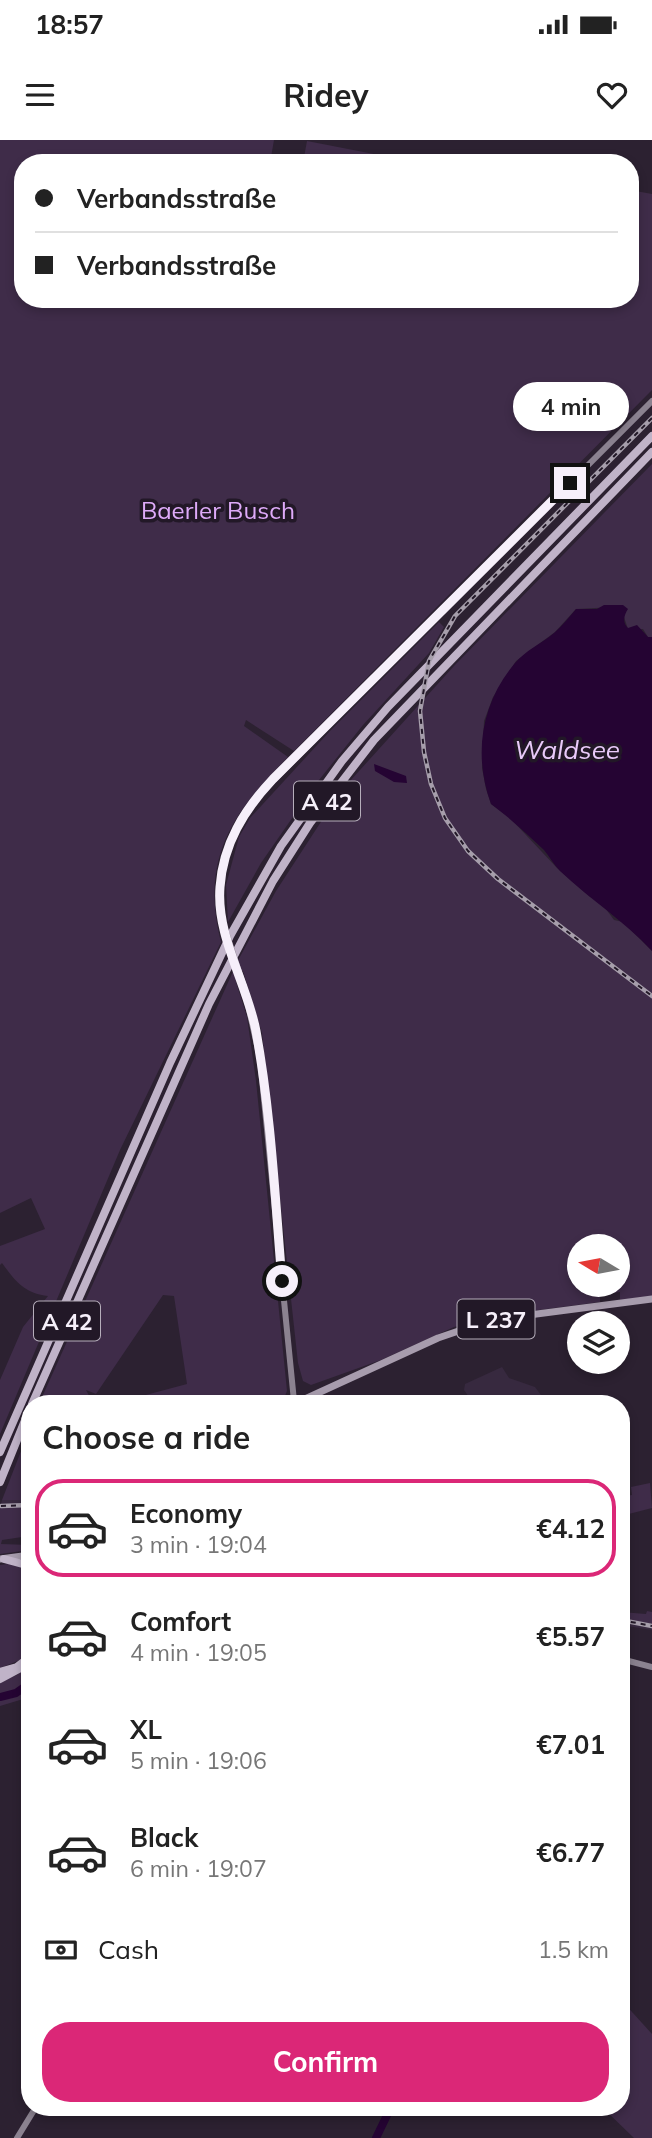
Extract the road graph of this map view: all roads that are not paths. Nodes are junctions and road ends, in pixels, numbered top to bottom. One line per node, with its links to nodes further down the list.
1 (652, 401): 7 (main road, bridge)
2 (652, 436): 5 (highway, A 42)
3 (652, 452): 6 (highway, A 42)
4 (652, 1299): 8 (main road, L 237)
5 (24, 1395)
6 (36, 1395)
7 (293, 1395)
8 (310, 1395)
9 (21, 1403): 11 (highway, A 42)
10 (21, 1431): 12 (highway, A 42)
11 (0, 1452)
12 (0, 1482)
13 (21, 1556): 14 (main road)
14 (2, 1559): 15 (highway)
15 (21, 1564)
16 (630, 1661): 18 (main road)
17 (21, 1664): 20 (highway)
18 (652, 1667)
19 (21, 1668): 21 (highway)
20 (0, 1671)
21 (0, 1679)
22 (30, 2116): 23 (main road)
23 (17, 2138)

